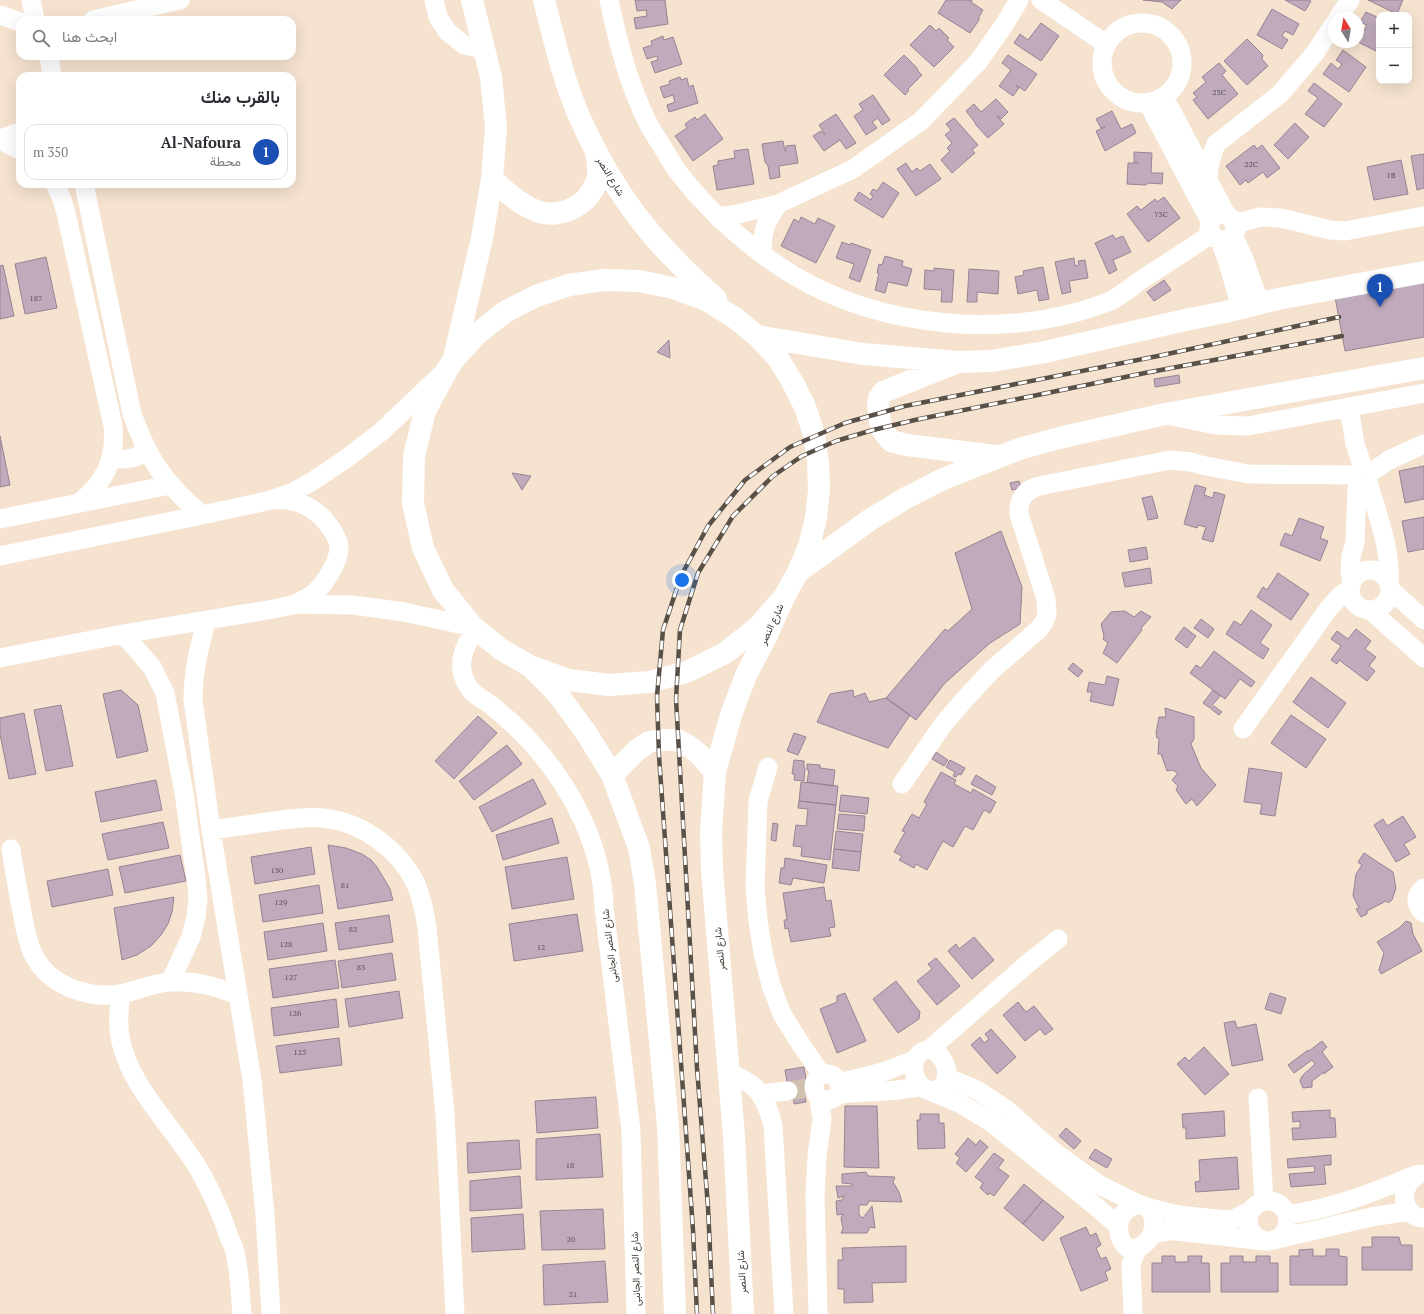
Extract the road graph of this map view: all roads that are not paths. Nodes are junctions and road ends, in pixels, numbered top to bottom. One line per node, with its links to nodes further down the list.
1 (31, 0): 12 (street)
2 (180, 0): 13 (street)
3 (434, 0): 17 (street)
4 (472, 0): 17 (main road)
5 (544, 0): 26 (main road, شارع النصر)
6 (610, 0): 34 (street)
7 (1019, 0): 32 (street)
8 (1041, 0): 16 (street)
9 (1350, 0): 10 (street)
10 (1342, 12)
11 (0, 15): 14 (street)
12 (34, 16)
13 (110, 16)
14 (16, 21)
15 (1328, 33): 24 (street)
16 (1106, 44): 20 (street); 20 (street)
17 (484, 49): 28 (main road)
18 (50, 60): 19 (street)
19 (51, 72)
20 (1156, 100): 22 (street); 27 (street)
21 (16, 133): 23 (street)
22 (1185, 138): 24 (street); 27 (street)
23 (0, 139): 25 (street)
24 (1216, 144): 29 (street)
25 (16, 148)
26 (596, 152): 28 (main road); 39 (main road, شارع النصر)
27 (1188, 161): 29 (street); 35 (street)
28 (492, 179): 42 (main road)
29 (1208, 180): 35 (street)
30 (57, 188): 50 (street)
31 (85, 188): 48 (street)
32 (778, 204): 34 (street); 36 (street)
33 (1424, 216): 35 (street)
34 (718, 217): 36 (street)
35 (1223, 228): 36 (street); 38 (street)
36 (762, 254)
37 (1424, 272): 38 (main road)
38 (1250, 306): 41 (main road)
39 (736, 318): 40 (main road); 42 (main road)
40 (757, 336): 41 (main road); 58 (main road)
41 (958, 362): 49 (main road)
42 (450, 365): 53 (street); 66 (main road)
43 (1424, 368): 46 (main road)
44 (1424, 393): 45 (street)
45 (1349, 407): 46 (street); 51 (street)
46 (1165, 414): 49 (main road)
47 (1424, 444): 51 (street)
48 (147, 451): 50 (street); 52 (street)
49 (998, 456): 58 (main road)
50 (111, 457): 54 (street)
51 (1362, 477): 59 (street); 60 (street); 75 (street)
52 (170, 485): 54 (street); 55 (street)
53 (267, 501): 55 (street); 62 (street)
54 (79, 503): 56 (street)
55 (202, 515): 57 (street)
56 (0, 519)
57 (0, 556)
58 (798, 572): 61 (main road)
59 (1351, 586): 60 (street); 63 (street); 71 (street)
60 (1390, 586): 63 (street); 65 (street)
61 (784, 597): 70 (main road); 73 (main road, شارع النصر)
62 (296, 604): 64 (street); 66 (street)
63 (1370, 610): 69 (street)
64 (207, 620): 67 (street); 76 (street)
65 (1424, 620)
66 (475, 629): 70 (main road); 106 (street, شارع النصر الجانبى)
67 (123, 634): 68 (street); 81 (street)
68 (0, 658)
69 (1424, 658)
70 (530, 666): 74 (main road)
71 (1243, 729)
72 (768, 767): 89 (street)
73 (715, 772): 74 (main road); 86 (main road, شارع النصر)
74 (612, 775): 107 (main road)
75 (902, 784)
76 (211, 830): 83 (street); 105 (street)
77 (11, 849): 82 (street)
78 (1424, 888): 79 (street)
79 (1424, 913)
80 (1058, 939): 84 (street)
81 (170, 982): 82 (street); 83 (street)
82 (121, 994): 103 (street)
83 (238, 995): 104 (street)
84 (930, 1049): 85 (street); 87 (street)
85 (914, 1060): 88 (street); 90 (street)
86 (729, 1073): 92 (street); 108 (main road, شارع النصر)
87 (946, 1076): 90 (street); 95 (street)
88 (860, 1085): 89 (street); 90 (street)
89 (825, 1089): 110 (street)
90 (926, 1089): 99 (street)
91 (788, 1091): 92 (street)
92 (760, 1094): 109 (street)
93 (1258, 1098): 96 (street)
94 (1421, 1173): 97 (street); 98 (street)
95 (1143, 1206): 96 (street); 99 (street); 100 (street)
96 (1257, 1206): 97 (street); 101 (street)
97 (1287, 1214): 101 (street)
98 (1419, 1217): 101 (street)
99 (1119, 1232): 100 (street); 102 (street)
100 (1147, 1240): 101 (street); 102 (street)
101 (1269, 1241)
102 (1131, 1271): 111 (street)
103 (242, 1314)
104 (271, 1314)
105 (455, 1314)
106 (636, 1314)
107 (675, 1314)
108 (743, 1314)
109 (784, 1314)
110 (818, 1314)
111 (1133, 1314)

